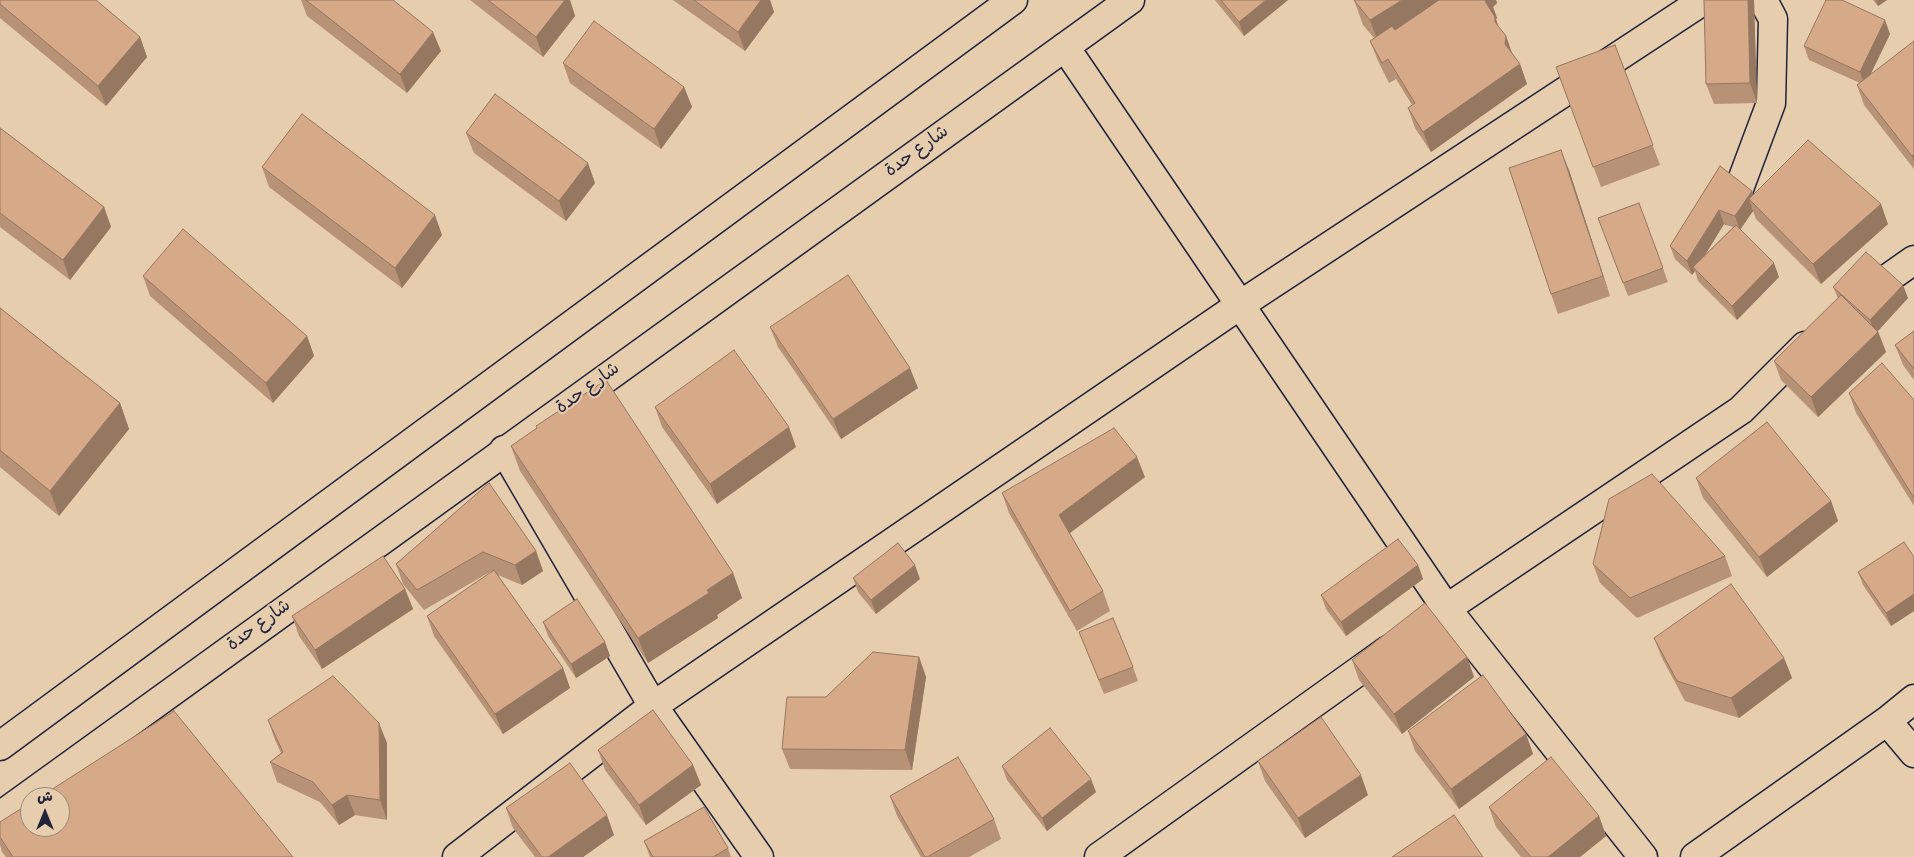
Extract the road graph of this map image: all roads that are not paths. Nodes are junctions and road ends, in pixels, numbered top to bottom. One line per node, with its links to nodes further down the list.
1 (1012, 0): 16 (street)
2 (1130, 0): 5 (street, شارع حدة)
3 (1704, 0): 9 (street)
4 (1763, 0): 6 (street)
5 (1065, 47): 9 (street); 11 (street, شارع حدة)
6 (1731, 210)
7 (1914, 260): 8 (street)
8 (1887, 279)
9 (1240, 304): 12 (street); 14 (street)
10 (1820, 330): 12 (street)
11 (504, 450): 14 (street); 18 (street, شارع حدة)
12 (1446, 608): 21 (street); 22 (street)
13 (1914, 699): 15 (street)
14 (653, 706): 19 (street); 20 (street)
15 (1887, 721): 17 (street); 23 (street)
16 (0, 746)
17 (1914, 753)
18 (0, 816)
19 (457, 857)
20 (759, 857)
21 (1098, 857)
22 (1643, 857)
23 (1695, 857)

